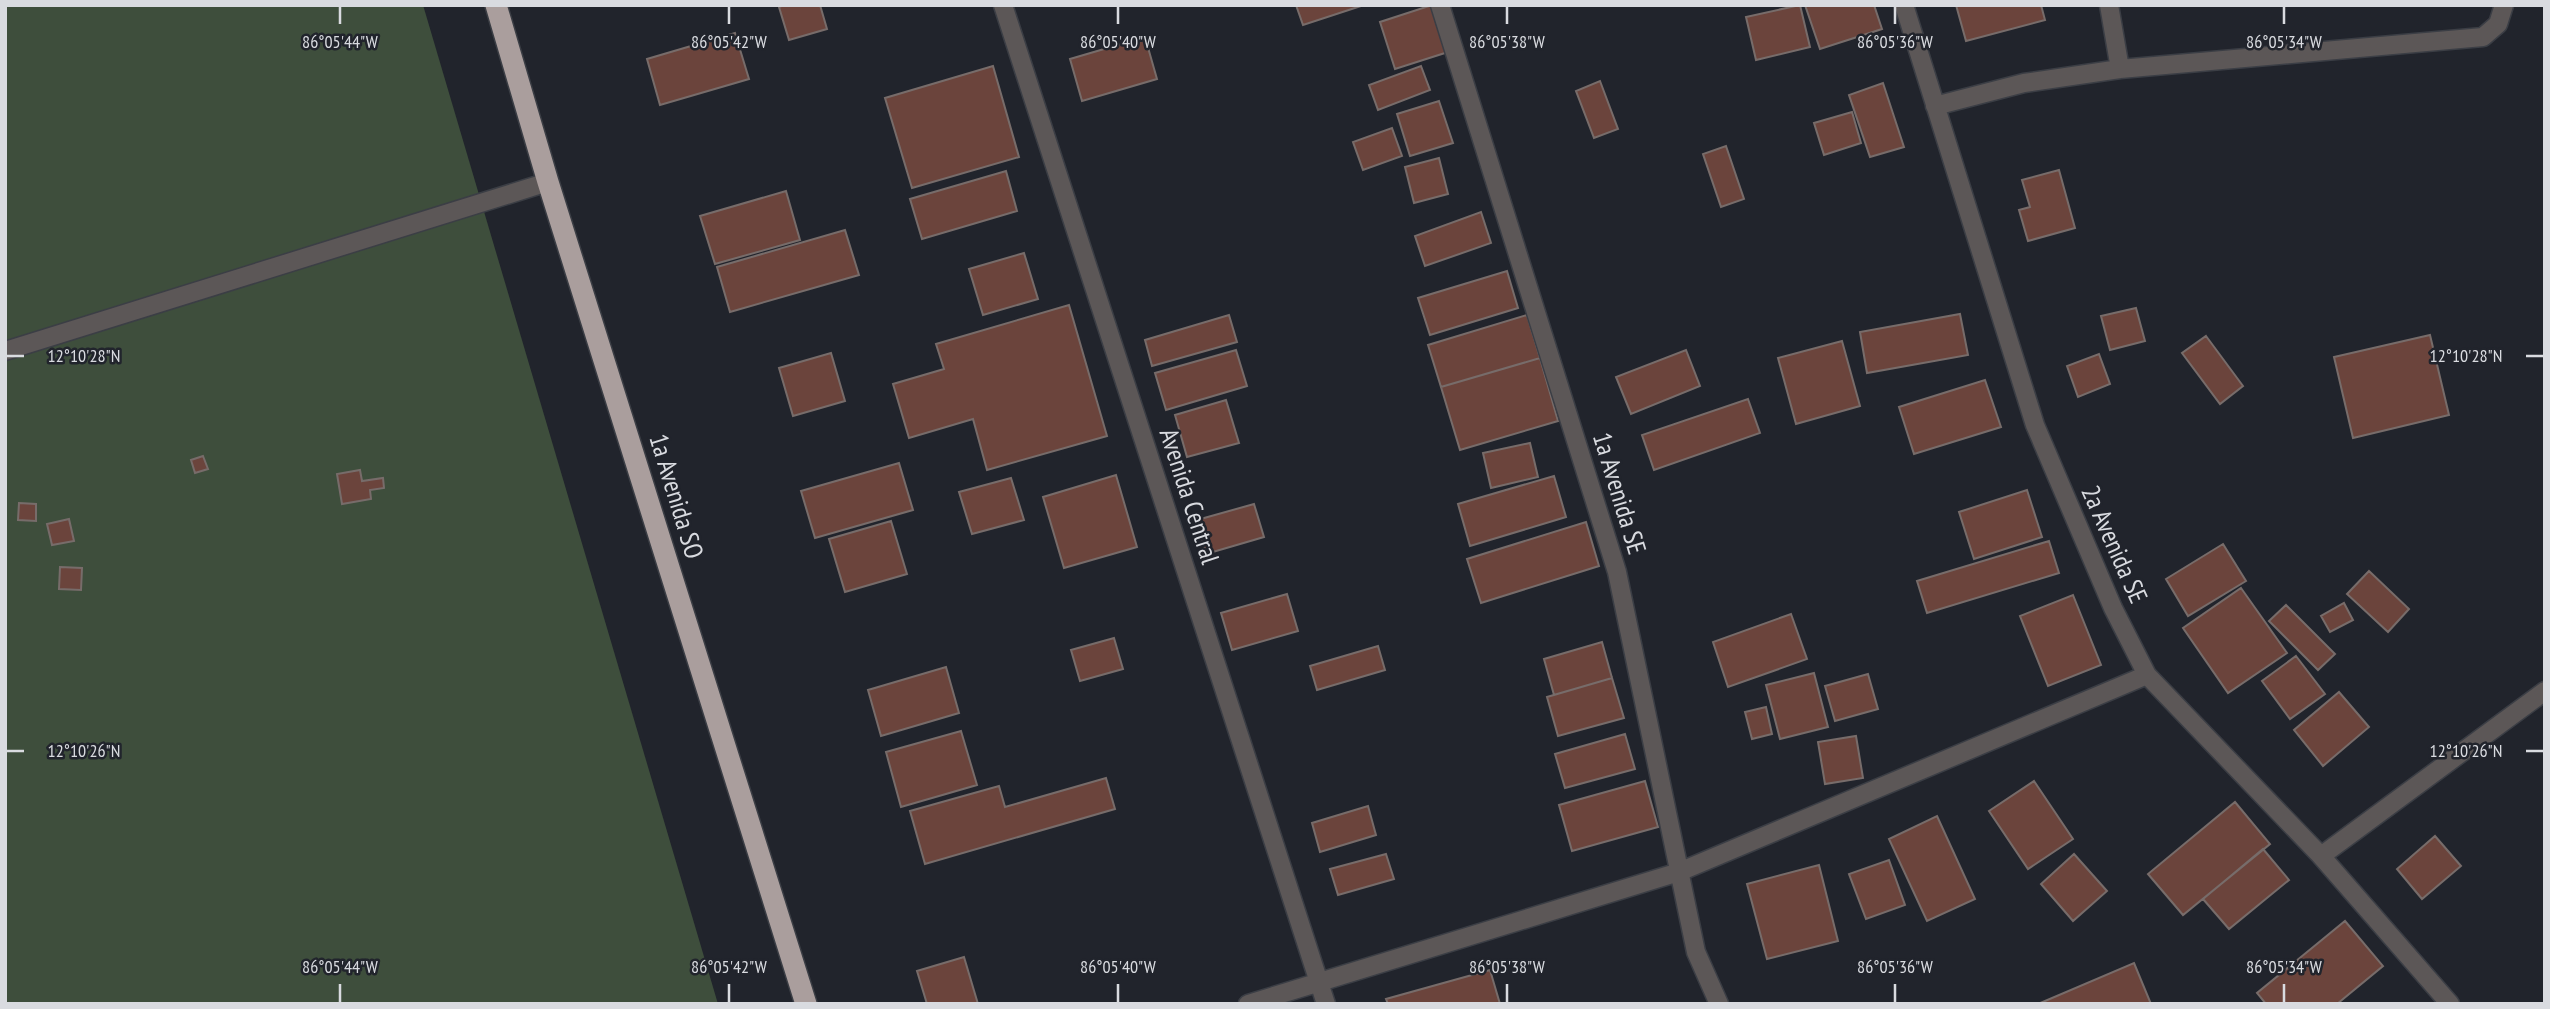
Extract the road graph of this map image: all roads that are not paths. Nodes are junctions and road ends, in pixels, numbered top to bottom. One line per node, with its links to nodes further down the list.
1 (496, 5): 9 (highway, 1a Avenida SO)
2 (1003, 5): 15 (street, Avenida Central)
3 (1440, 5): 14 (street, 1a Avenida SE)
4 (1904, 5): 8 (street, 2a Avenida SE)
5 (2109, 5): 7 (street)
6 (2504, 5): 7 (street)
7 (2120, 69): 8 (street)
8 (1935, 106): 11 (street, 2a Avenida SE)
9 (548, 182): 10 (street); 16 (highway, 1a Avenida SO)
10 (5, 351)
11 (2147, 675): 13 (street, 2a Avenida SE); 14 (street)
12 (2545, 691): 13 (street)
13 (2321, 856): 20 (street, 2a Avenida SE)
14 (1679, 872): 15 (street); 19 (street, 1a Avenida SE)
15 (1320, 983): 17 (street); 18 (street, Avenida Central)
16 (806, 1004)
17 (1248, 1004)
18 (1326, 1004)
19 (1719, 1004)
20 (2450, 1004)

